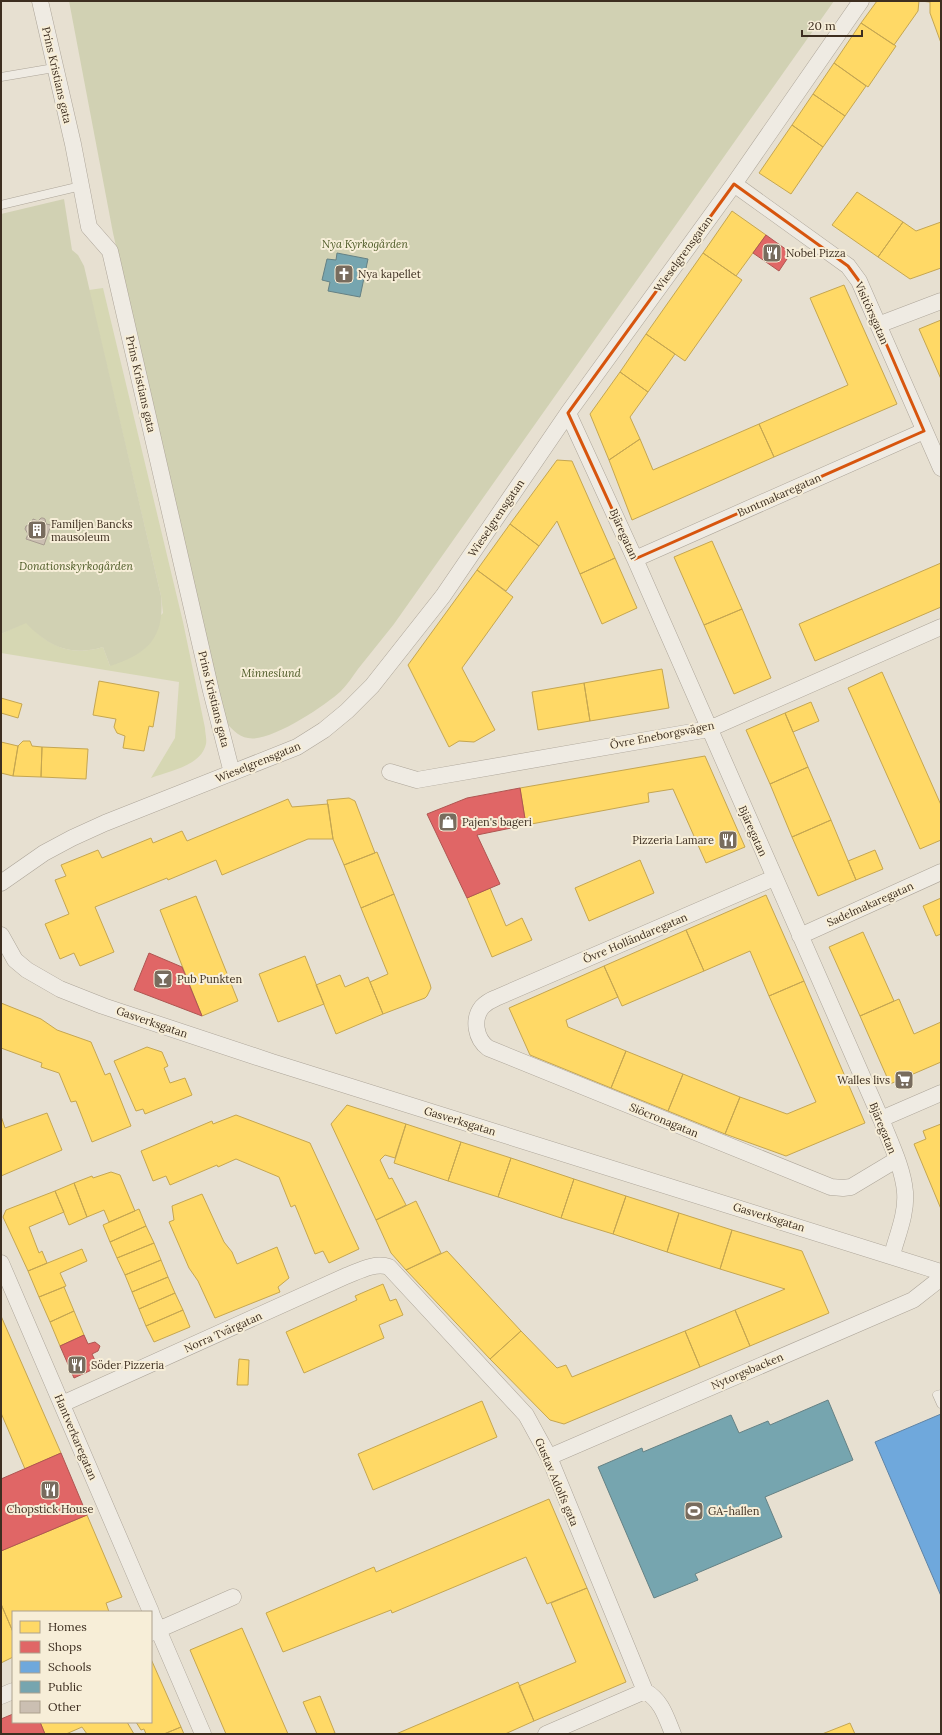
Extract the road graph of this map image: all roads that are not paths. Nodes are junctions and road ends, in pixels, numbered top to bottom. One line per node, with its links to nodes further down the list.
1 (40, 1): 3 (street, Prins Kristians gata)
2 (861, 1): 5 (street, Wieselgrensgatan)
3 (54, 68): 4 (lane); 6 (street, Prins Kristians gata)
4 (1, 77)
5 (734, 184): 9 (street, Visitörsgatan); 10 (street, Wieselgrensgatan)
6 (81, 186): 7 (lane); 16 (street, Prins Kristians gata)
7 (1, 205)
8 (941, 301): 9 (street)
9 (878, 325): 11 (street, Visitörsgatan)
10 (568, 413): 13 (street, Bjäregatan); 16 (street, Wieselgrensgatan)
11 (924, 430): 12 (street, Visitörsgatan); 13 (street, Buntmakaregatan)
12 (941, 468)
13 (635, 559): 15 (street, Bjäregatan)
14 (941, 627): 15 (street, Övre Eneborgsvägen)
15 (709, 728): 17 (street, Övre Eneborgsvägen); 19 (street, Bjäregatan)
16 (232, 772): 20 (street, Wieselgrensgatan)
17 (390, 772)
18 (941, 872): 22 (street, Sadelmakaregatan)
19 (774, 878): 22 (street, Bjäregatan); 23 (street, Övre Holländaregatan)
20 (1, 883)
21 (1, 935): 27 (street, Gasverksgatan)
22 (800, 936): 25 (street, Bjäregatan)
23 (496, 998): 26 (street, Siöcronagatan)
24 (941, 1093): 25 (street)
25 (881, 1119): 26 (street, Bjäregatan)
26 (896, 1160): 27 (street, Bjäregatan)
27 (892, 1255): 30 (street, Gasverksgatan)
28 (1, 1263): 33 (street, Hantverkaregatan)
29 (385, 1266): 33 (street, Norra Tvärgatan); 35 (street, Gustav Adolfs gata)
30 (941, 1272)
31 (941, 1278): 35 (street, Nytorgsbacken)
32 (941, 1394): 34 (lane)
33 (62, 1404): 37 (street, Hantverkaregatan)
34 (941, 1404)
35 (549, 1457): 41 (street, Gustav Adolfs gata)
36 (233, 1597): 39 (street)
37 (150, 1611)
38 (152, 1619): 39 (street, Hantverkaregatan)
39 (154, 1631): 43 (street, Hantverkaregatan)
40 (12, 1691): 42 (street)
41 (645, 1691): 44 (street); 45 (street, Gustav Adolfs gata)
42 (1, 1696)
43 (203, 1734)
44 (546, 1734)
45 (673, 1734)

